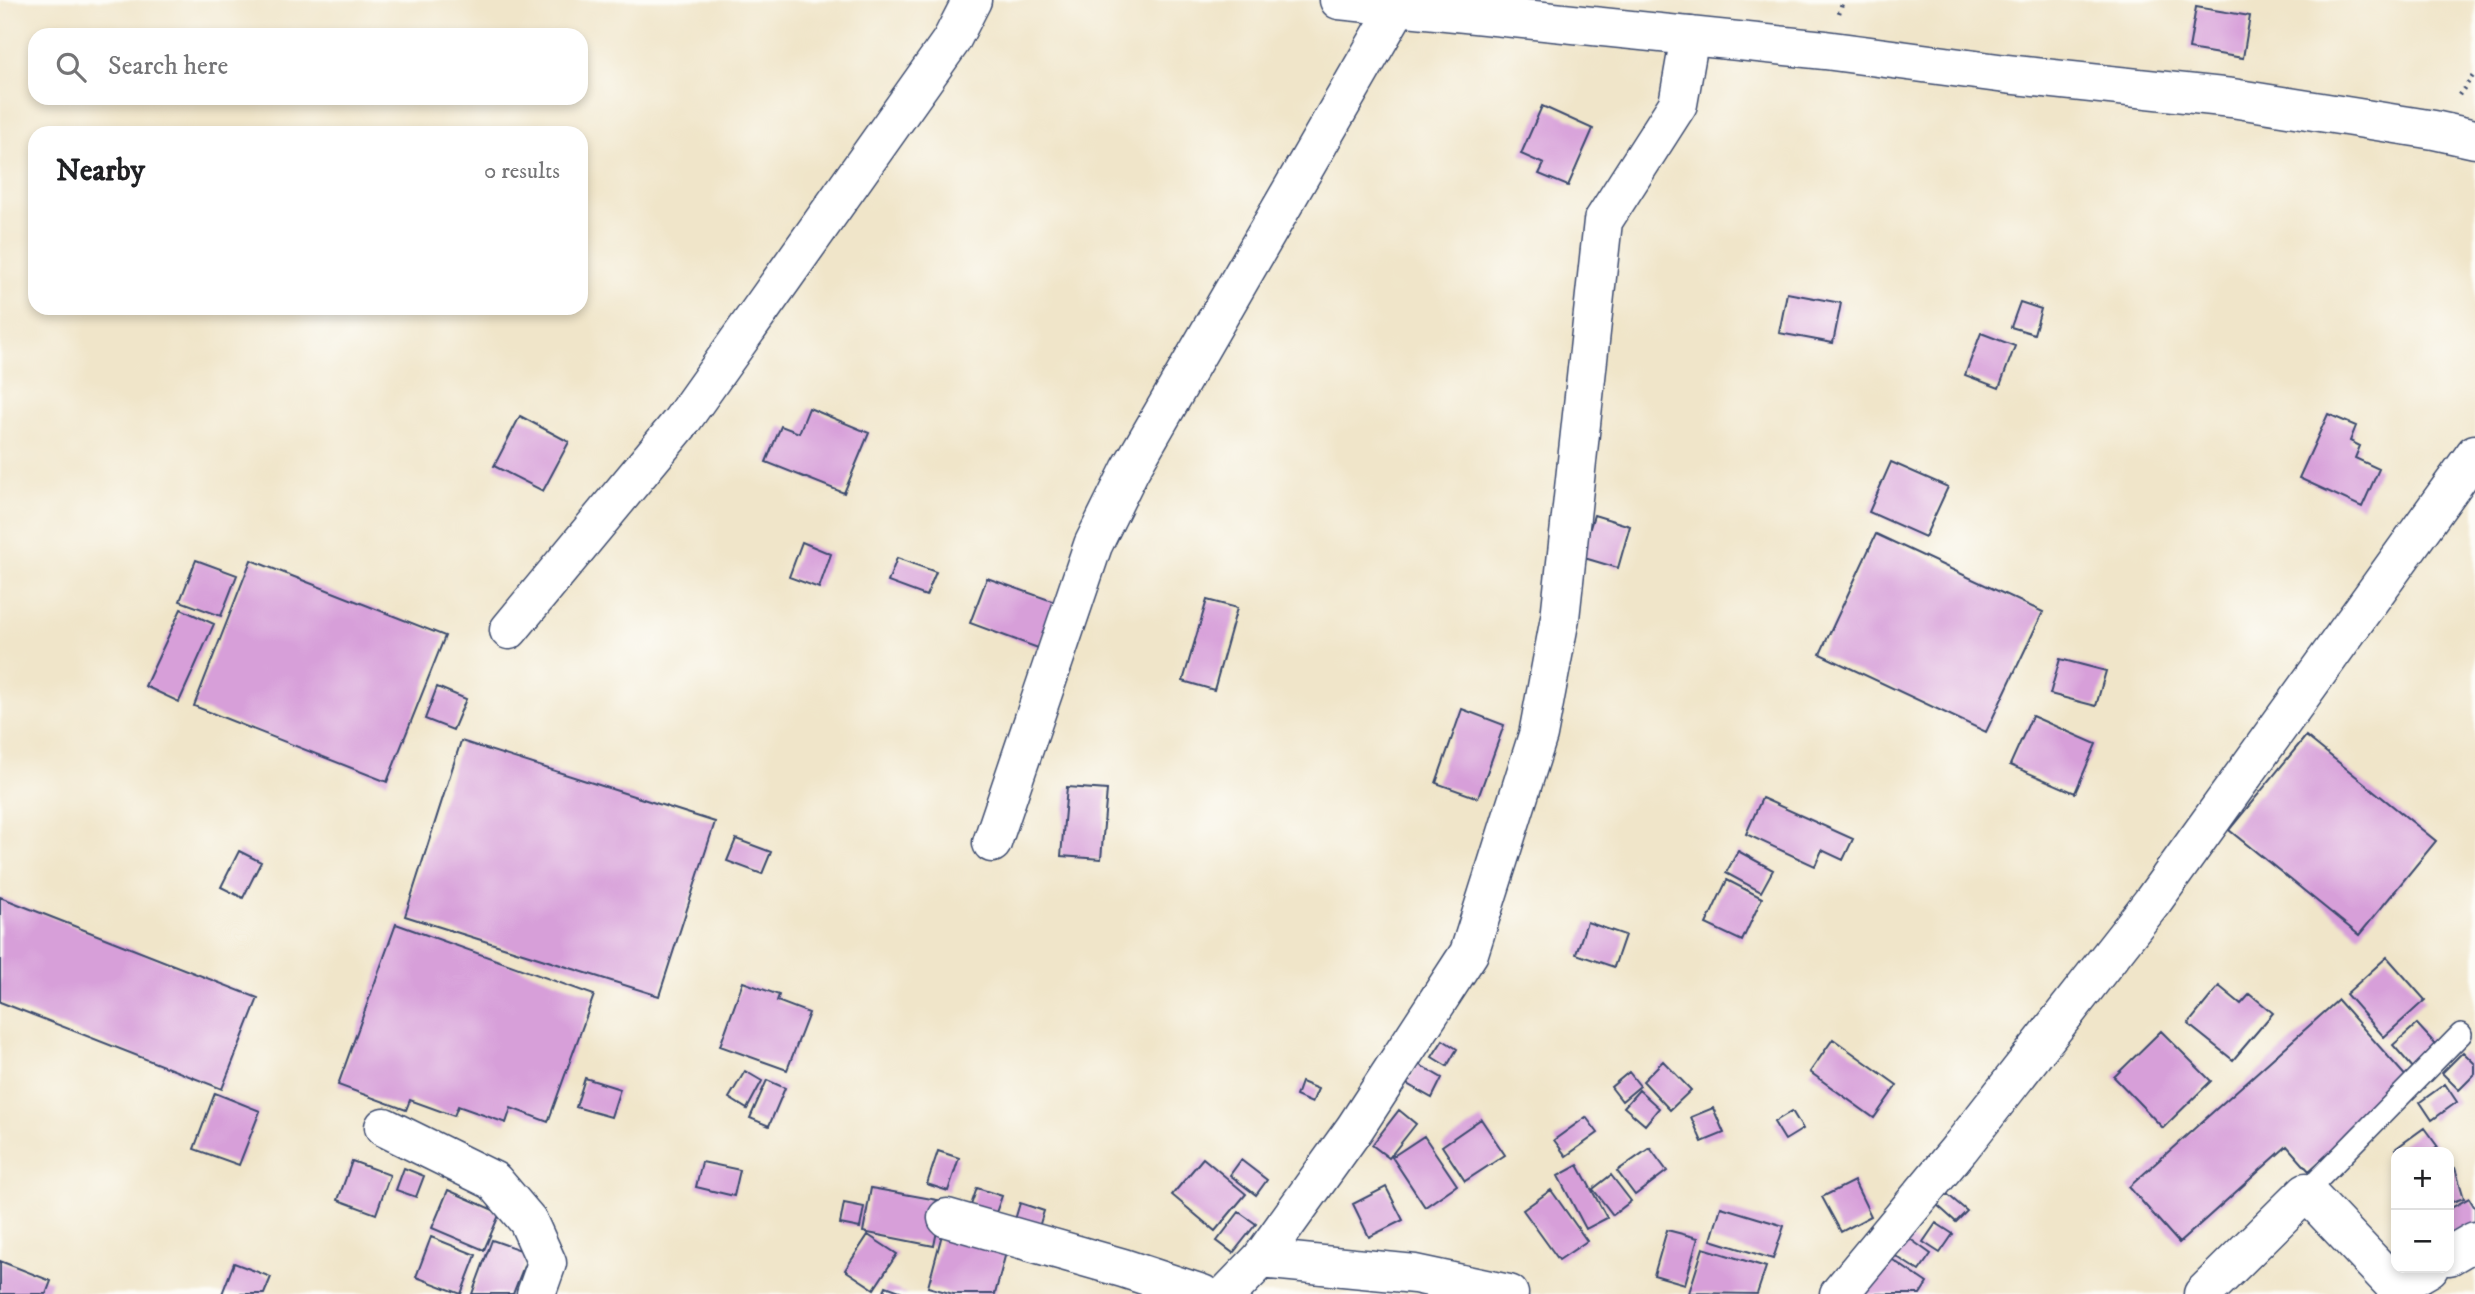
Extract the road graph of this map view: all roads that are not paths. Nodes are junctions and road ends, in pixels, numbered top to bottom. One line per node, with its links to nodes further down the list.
1 (972, 0): 7 (street)
2 (1339, 0): 3 (street)
3 (1398, 6): 4 (street); 8 (street)
4 (1690, 36): 5 (street); 15 (street)
5 (2475, 139)
6 (2475, 454): 21 (street)
7 (509, 630)
8 (992, 843)
9 (2461, 1034): 11 (lane)
10 (384, 1127): 17 (street)
11 (2306, 1192): 16 (street); 22 (street)
12 (947, 1218): 18 (street)
13 (2475, 1241): 14 (street)
14 (2454, 1253)
15 (1261, 1259): 19 (street); 20 (street)
16 (2420, 1273)
17 (536, 1294)
18 (1202, 1294)
19 (1227, 1294)
20 (1509, 1294)
21 (1839, 1294)
22 (2203, 1294)

